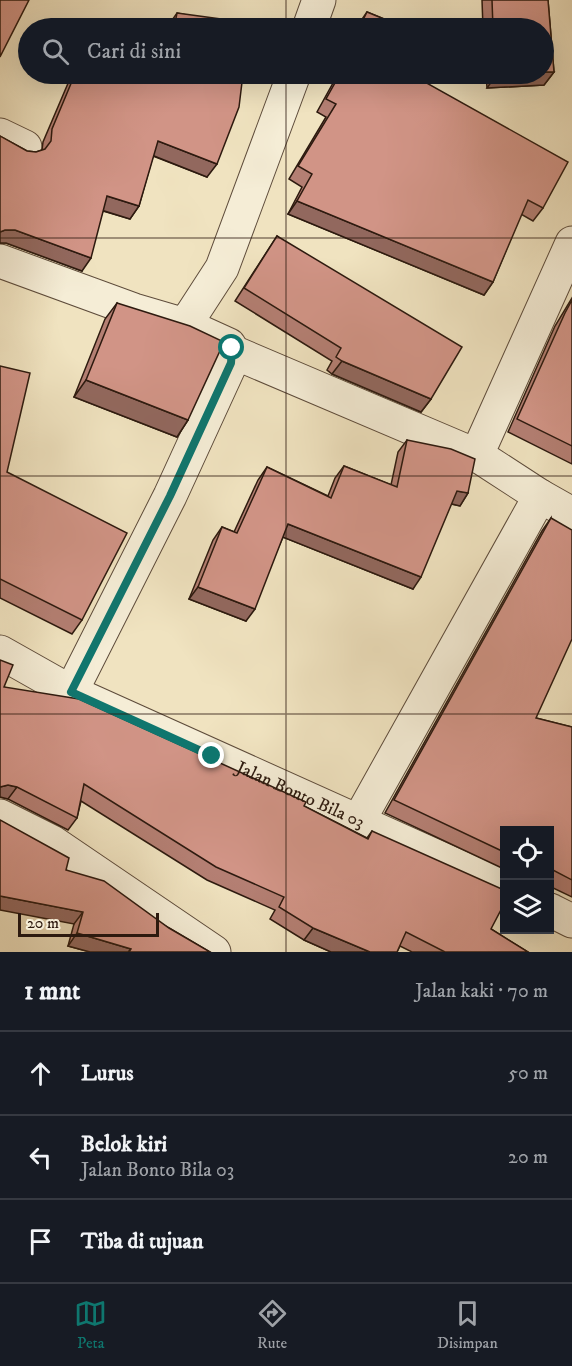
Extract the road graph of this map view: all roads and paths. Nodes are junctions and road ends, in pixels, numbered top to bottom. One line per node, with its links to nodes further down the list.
1 (319, 0): 2 (street)
2 (313, 18)
3 (290, 84): 6 (street)
4 (572, 243): 8 (street)
5 (0, 261): 6 (street)
6 (185, 325): 7 (street)
7 (232, 352): 8 (street); 12 (street)
8 (480, 457): 9 (street)
9 (540, 496): 10 (street); 14 (street)
10 (572, 514)
11 (0, 652): 12 (street, Jalan Bonto Bila 03)
12 (71, 692): 14 (street, Jalan Bonto Bila 03)
13 (0, 816): 18 (street)
14 (358, 822): 15 (street, Jalan Bonto Bila 03)
15 (500, 885)
16 (554, 912): 17 (street)
17 (572, 921)
18 (214, 952)

